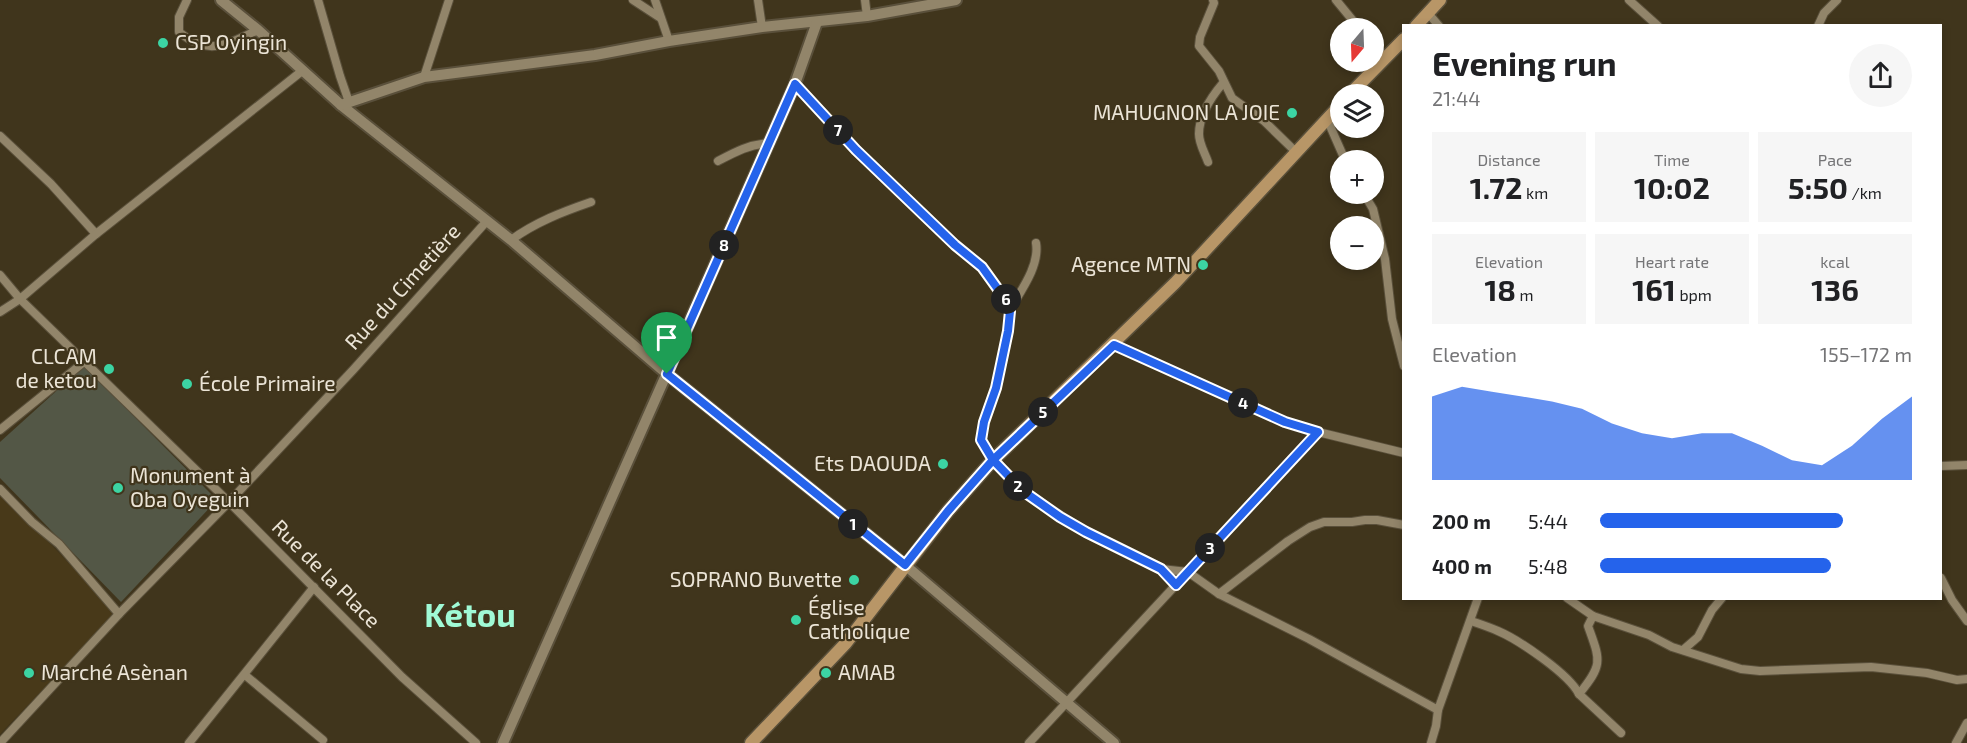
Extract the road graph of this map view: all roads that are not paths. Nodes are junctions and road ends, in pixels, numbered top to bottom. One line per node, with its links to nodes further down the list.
1 (187, 0): 25 (street)
2 (221, 0): 25 (street)
3 (318, 0): 34 (street)
4 (449, 0): 30 (street)
5 (633, 0): 17 (street)
6 (655, 0): 17 (street)
7 (758, 0): 24 (street)
8 (865, 0): 16 (street)
9 (956, 0): 16 (street)
10 (1214, 0): 31 (street)
11 (1336, 0): 18 (street)
12 (1440, 0): 15 (main road)
13 (1629, 0): 22 (street)
14 (1837, 0): 23 (street)
15 (1428, 13): 20 (main road); 21 (street)
16 (867, 16): 19 (street)
17 (661, 18): 26 (street)
18 (1351, 18)
19 (817, 22): 24 (street); 32 (street)
20 (1418, 24)
21 (1437, 24)
22 (1656, 24)
23 (1819, 24)
24 (762, 27): 26 (street)
25 (258, 30): 29 (street)
26 (669, 41): 30 (street)
27 (1402, 41): 28 (main road)
28 (1386, 58): 33 (main road)
29 (302, 71): 34 (street); 46 (street)
30 (424, 77): 34 (street)
31 (1223, 83): 40 (street); 42 (street)
32 (795, 84): 38 (street); 51 (street)
33 (1360, 84)
34 (345, 103): 45 (street)
35 (1330, 116): 36 (main road)
36 (1327, 119): 39 (street); 40 (main road)
37 (0, 136): 46 (street)
38 (769, 143): 41 (street); 56 (street)
39 (1341, 150)
40 (1296, 152): 54 (main road)
41 (718, 161)
42 (1208, 162)
43 (591, 202): 47 (street)
44 (1370, 204): 53 (street)
45 (486, 222): 47 (street); 64 (street, Rue du Cimetière)
46 (96, 234): 50 (street)
47 (511, 240): 56 (street)
48 (1036, 243): 51 (street)
49 (0, 275): 50 (street, Rue de la Place)
50 (20, 298): 52 (street); 55 (street, Rue de la Place)
51 (1010, 311): 60 (street)
52 (0, 312)
53 (1401, 338)
54 (1114, 345): 58 (street); 60 (main road)
55 (84, 362): 57 (street); 64 (street, Rue de la Place)
56 (667, 374): 66 (street); 92 (street)
57 (0, 430)
58 (1318, 432): 59 (street); 68 (street)
59 (1402, 453)
60 (993, 460): 66 (main road); 67 (street)
61 (1967, 465): 62 (street)
62 (1942, 466)
63 (0, 489): 76 (street)
64 (229, 502): 71 (street, Rue de la Place); 76 (street, Rue du Cimetière)
65 (1402, 525): 72 (street)
66 (905, 565): 84 (street); 93 (main road)
67 (1161, 569): 68 (street); 70 (street)
68 (1188, 572): 70 (street); 72 (street)
69 (1942, 580): 79 (street)
70 (1176, 585): 84 (street)
71 (314, 587): 81 (street); 91 (street, Rue de la Place)
72 (1219, 594): 85 (street)
73 (1477, 600): 78 (street)
74 (1570, 600): 77 (street)
75 (1720, 600): 80 (street)
76 (119, 614): 89 (street, Rue du Cimetière)
77 (1593, 616): 80 (street); 83 (street)
78 (1471, 621): 83 (street); 85 (street)
79 (1967, 621)
80 (1683, 650): 82 (street)
81 (245, 675): 88 (street); 90 (street)
82 (1967, 679)
83 (1579, 694): 87 (street)
84 (1066, 704): 94 (street); 95 (street)
85 (1437, 710): 96 (street)
86 (1967, 723): 97 (street)
87 (1621, 733)
88 (323, 740)
89 (0, 743)
90 (189, 743)
91 (476, 743)
92 (504, 743)
93 (751, 743)
94 (1029, 743)
95 (1114, 743)
96 (1431, 743)
97 (1956, 743)

